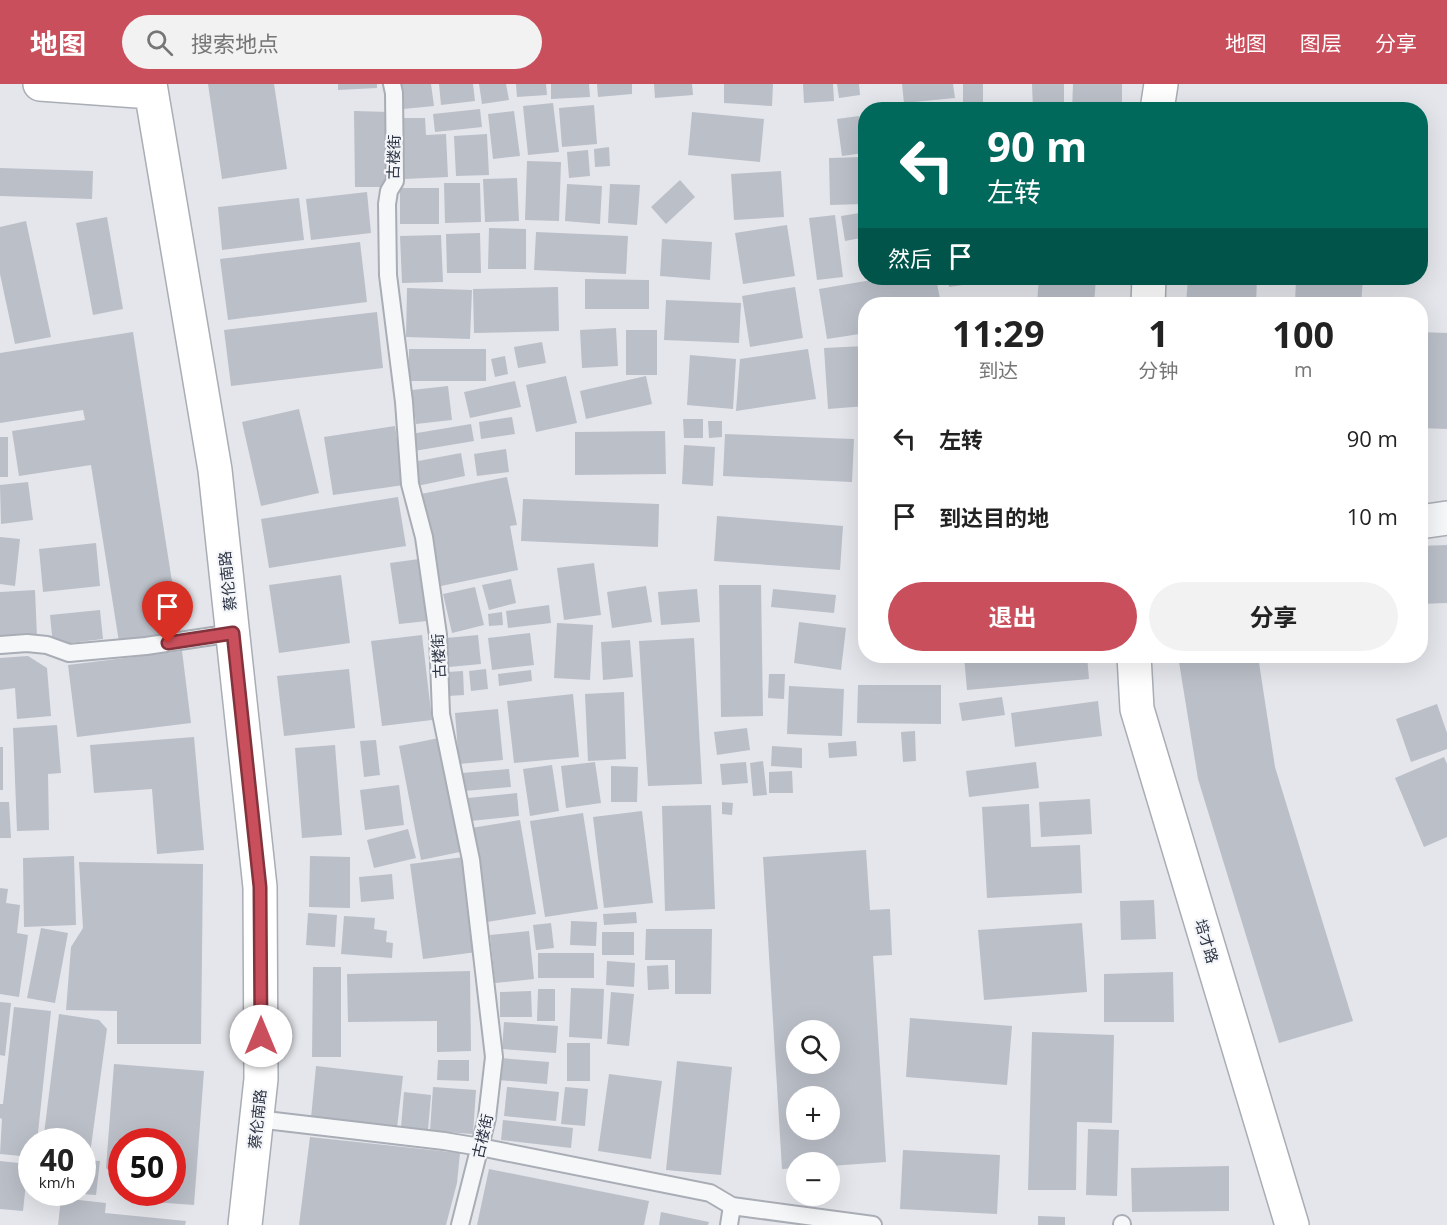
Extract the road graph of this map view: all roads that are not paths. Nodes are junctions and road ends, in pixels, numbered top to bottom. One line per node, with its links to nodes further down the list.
1 (40, 84): 4 (main road)
2 (392, 84): 12 (lane, 古楼街)
3 (1161, 84): 5 (main road)
4 (151, 88): 8 (main road, 蔡伦南路)
5 (1158, 102)
6 (1447, 518): 7 (street)
7 (1428, 521)
8 (233, 633): 9 (lane); 11 (main road, 蔡伦南路)
9 (0, 645)
10 (1134, 663): 18 (main road, 培才路)
11 (257, 1119): 12 (lane); 14 (main road, 蔡伦南路)
12 (480, 1147): 13 (lane); 15 (lane, 古楼街)
13 (732, 1206): 16 (lane); 17 (lane)
14 (245, 1225)
15 (460, 1225)
16 (729, 1225)
17 (873, 1225)
18 (1292, 1225)

